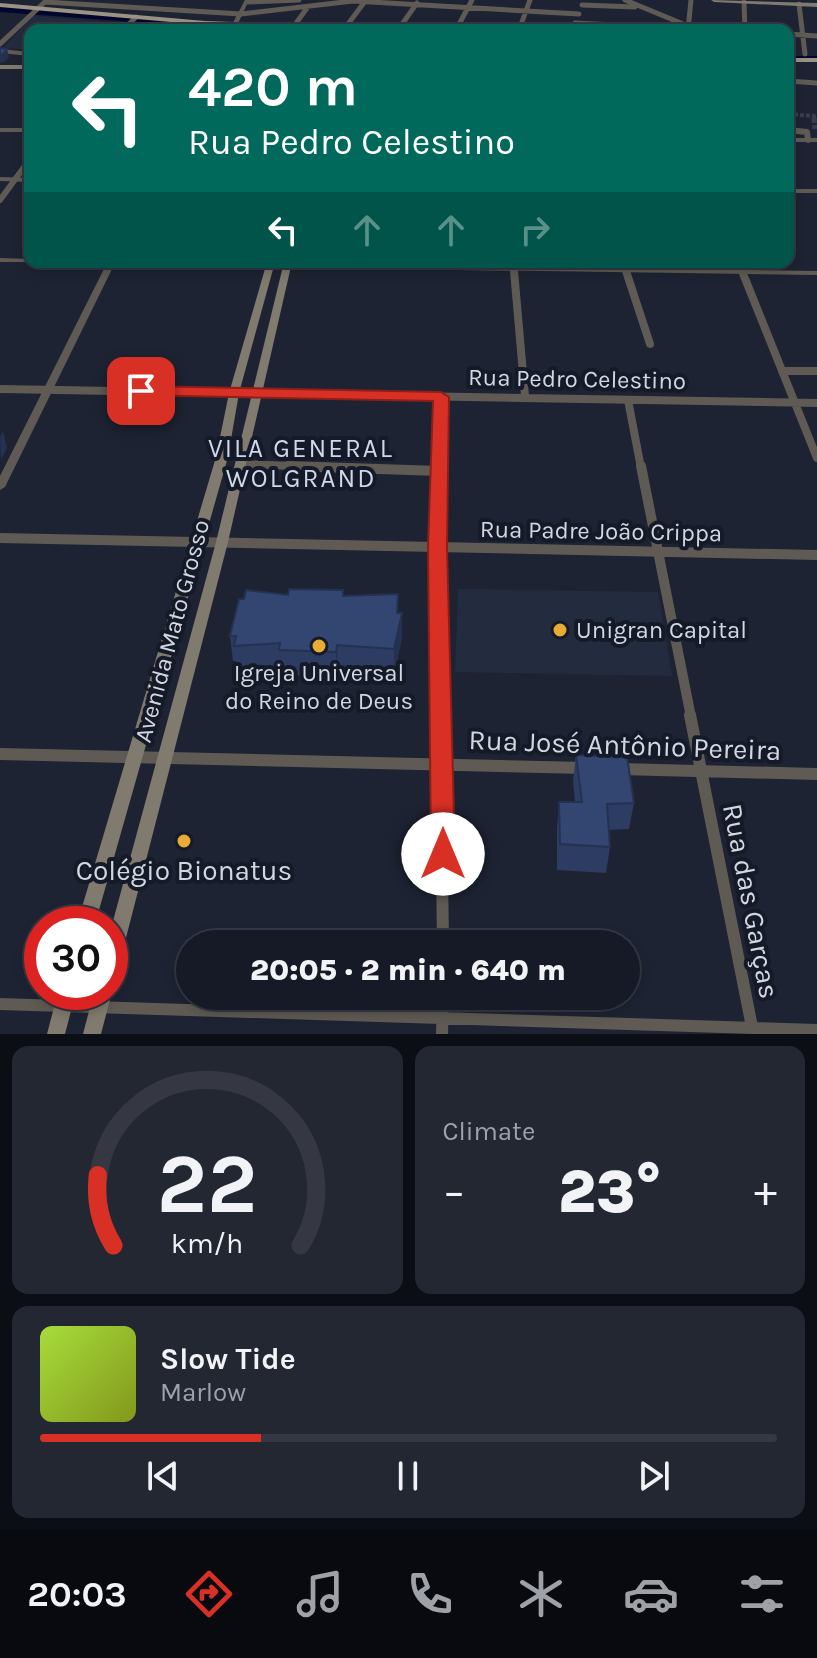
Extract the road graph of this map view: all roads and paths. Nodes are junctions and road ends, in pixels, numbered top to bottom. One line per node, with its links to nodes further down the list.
1 (299, 0): 11 (street)
2 (351, 0): 10 (street); 19 (street)
3 (472, 0): 20 (street)
4 (530, 0): 22 (street)
5 (625, 0): 15 (street)
6 (691, 0): 40 (street)
7 (714, 0): 13 (main road)
8 (44, 1): 21 (street); 24 (street)
9 (247, 1): 11 (street); 24 (street)
10 (366, 1): 12 (street); 33 (street)
11 (280, 2): 23 (street)
12 (417, 2): 20 (street); 34 (street)
13 (744, 2): 16 (main road); 41 (street)
14 (582, 3): 15 (street); 25 (street)
15 (636, 4): 38 (street); 39 (street)
16 (799, 4): 17 (main road); 45 (street)
17 (817, 5)
18 (0, 8): 21 (main road)
19 (307, 8): 23 (street); 32 (street)
20 (468, 8): 22 (street); 35 (street)
21 (32, 10): 26 (main road); 43 (street)
22 (526, 11): 25 (street); 36 (street)
23 (279, 12): 24 (street)
24 (241, 14): 31 (street)
25 (579, 14): 27 (street)
26 (133, 20): 28 (street); 29 (main road); 30 (main road)
27 (575, 23): 37 (street)
28 (129, 24)
29 (168, 24)
30 (191, 24)
31 (236, 24)
32 (295, 24)
33 (351, 24)
34 (404, 24)
35 (459, 24)
36 (521, 24)
37 (586, 24)
38 (632, 24)
39 (679, 24)
40 (688, 24)
41 (745, 24)
42 (0, 33): 43 (street)
43 (11, 33): 47 (street)
44 (794, 34): 45 (street)
45 (804, 35): 46 (street); 50 (street)
46 (817, 36)
47 (0, 44)
48 (0, 51): 49 (street)
49 (24, 53)
50 (805, 54): 51 (main road); 53 (main road)
51 (794, 56)
52 (794, 57): 53 (main road)
53 (817, 57)
54 (0, 67): 55 (main road)
55 (24, 67)
56 (794, 81): 57 (street)
57 (817, 83)
58 (0, 130): 59 (street)
59 (24, 130)
60 (794, 131): 62 (street)
61 (794, 140): 62 (street)
62 (808, 140): 63 (street)
63 (817, 140)
64 (24, 167): 66 (street)
65 (0, 179): 66 (street)
66 (15, 179): 67 (street); 70 (street)
67 (24, 180)
68 (794, 191): 69 (street)
69 (817, 191)
70 (0, 200)
71 (0, 260): 72 (street)
72 (24, 261)
73 (109, 268): 85 (street)
74 (269, 268): 86 (main road, Avenida Mato Grosso)
75 (287, 268): 87 (main road, Avenida Mato Grosso)
76 (514, 268): 78 (street); 88 (street)
77 (741, 268): 79 (street)
78 (626, 270): 79 (street); 81 (street)
79 (743, 272): 80 (street); 82 (street)
80 (817, 273)
81 (650, 344)
82 (782, 371): 83 (street); 91 (street)
83 (817, 371)
84 (0, 389): 85 (street, Rua Pedro Celestino)
85 (47, 390): 86 (street, Rua Pedro Celestino); 97 (street)
86 (234, 393): 87 (street, Rua Pedro Celestino); 93 (main road, Avenida Mato Grosso)
87 (255, 393): 89 (street, Rua Pedro Celestino); 95 (main road, Avenida Mato Grosso)
88 (525, 396): 89 (street, Rua Pedro Celestino); 90 (street, Rua Pedro Celestino)
89 (441, 397): 96 (street)
90 (628, 400): 91 (street, Rua Pedro Celestino); 102 (street, Rua das Garças)
91 (795, 403): 92 (street, Rua Pedro Celestino); 94 (street)
92 (817, 403)
93 (222, 457): 95 (main road); 99 (main road, Avenida Mato Grosso)
94 (817, 458)
95 (241, 464): 96 (street); 100 (main road, Avenida Mato Grosso)
96 (439, 471): 101 (street)
97 (0, 487)
98 (0, 538): 99 (street, Rua Padre João Crippa)
99 (198, 540): 100 (street, Rua Padre João Crippa); 105 (main road, Avenida Mato Grosso)
100 (222, 542): 101 (street, Rua Padre João Crippa); 106 (main road, Avenida Mato Grosso)
101 (437, 547): 102 (street, Rua Padre João Crippa); 107 (street)
102 (658, 552): 103 (street, Rua Padre João Crippa); 110 (street, Rua das Garças)
103 (817, 555)
104 (0, 754): 105 (street, Rua José Antônio Pereira)
105 (133, 757): 106 (street, Rua José Antônio Pereira); 112 (main road, Avenida Mato Grosso)
106 (162, 758): 107 (street, Rua José Antônio Pereira); 113 (main road, Avenida Mato Grosso)
107 (443, 764): 108 (street, Rua José Antônio Pereira); 114 (street)
108 (594, 768)
109 (609, 769): 110 (street, Rua José Antônio Pereira)
110 (701, 772): 111 (street, Rua José Antônio Pereira); 123 (street, Rua das Garças)
111 (817, 774)
112 (91, 906)
113 (125, 906)
114 (443, 930)
115 (128, 1001): 121 (street)
116 (24, 1002): 117 (street)
117 (0, 1004)
118 (62, 1010): 124 (main road)
119 (98, 1010): 125 (main road)
120 (443, 1010): 121 (street)
121 (443, 1017): 123 (street); 126 (street)
122 (817, 1030): 123 (street)
123 (753, 1031)
124 (56, 1034)
125 (92, 1034)
126 (442, 1034)

